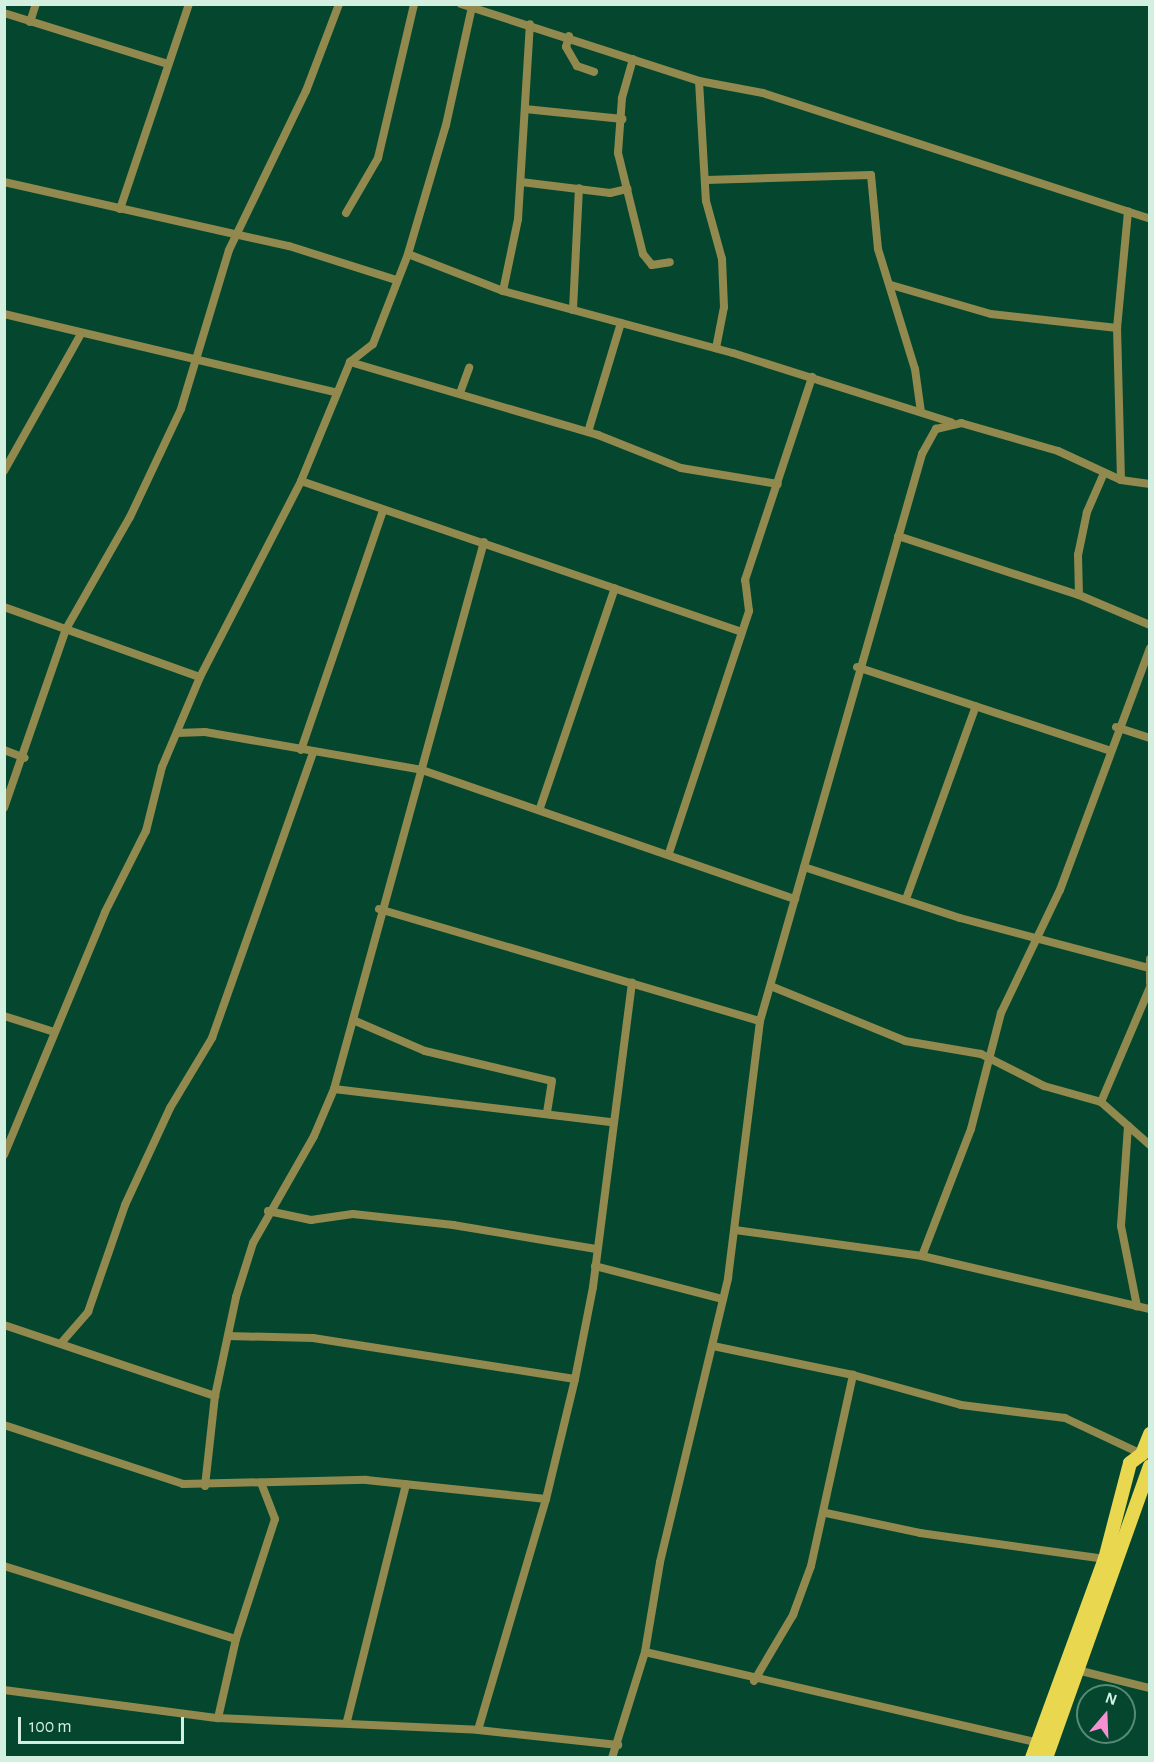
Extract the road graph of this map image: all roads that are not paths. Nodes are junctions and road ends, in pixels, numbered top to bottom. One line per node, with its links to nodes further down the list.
1 (36, 4): 8 (street)
2 (189, 4): 12 (street)
3 (339, 4): 26 (street)
4 (414, 4): 24 (street)
5 (461, 4): 6 (street)
6 (472, 7): 9 (street); 27 (street)
7 (4, 13): 8 (street)
8 (30, 22): 12 (street)
9 (530, 24): 10 (street); 15 (street)
10 (569, 36): 11 (street); 13 (street)
11 (633, 59): 14 (street); 16 (street)
12 (168, 64): 22 (street)
13 (594, 72)
14 (699, 81): 17 (street); 23 (street)
15 (525, 109): 16 (street); 19 (street)
16 (622, 119): 21 (street)
17 (706, 180): 30 (street); 37 (street)
18 (4, 182): 22 (street)
19 (521, 182): 20 (street); 31 (street)
20 (579, 188): 21 (street); 32 (street)
21 (628, 189): 28 (street)
22 (120, 209): 26 (street)
23 (1128, 212): 25 (street); 35 (street)
24 (346, 213)
25 (1149, 219)
26 (241, 235): 29 (street); 39 (street)
27 (408, 254): 29 (street); 31 (street)
28 (670, 262)
29 (396, 280): 38 (street)
30 (891, 285): 35 (street); 44 (street)
31 (503, 291): 32 (street)
32 (573, 310): 34 (street)
33 (4, 314): 36 (street)
34 (621, 323): 37 (street); 46 (street)
35 (1117, 328): 49 (street)
36 (81, 334): 39 (street); 47 (street)
37 (716, 348): 41 (street)
38 (350, 362): 42 (street); 43 (street)
39 (195, 363): 42 (street); 60 (street)
40 (470, 368): 43 (street)
41 (812, 377): 44 (street); 51 (street)
42 (335, 392): 50 (street)
43 (460, 393): 46 (street)
44 (921, 412): 45 (street)
45 (951, 422): 48 (street); 54 (street)
46 (588, 432): 51 (street)
47 (5, 470)
48 (1104, 473): 49 (street); 57 (street)
49 (1121, 480): 52 (street)
50 (301, 481): 53 (street); 64 (street)
51 (778, 484): 61 (street)
52 (1149, 484)
53 (383, 510): 55 (street); 70 (street)
54 (898, 536): 57 (street); 63 (street)
55 (484, 542): 56 (street); 74 (street)
56 (615, 588): 61 (street); 76 (street)
57 (1078, 595): 59 (street)
58 (4, 607): 60 (street)
59 (1149, 625)
60 (66, 629): 64 (street); 73 (street)
61 (742, 632): 77 (street)
62 (1149, 648): 66 (street)
63 (857, 667): 65 (street); 78 (street)
64 (200, 677): 67 (street)
65 (975, 706): 71 (street); 79 (street)
66 (1116, 727): 68 (street); 71 (street)
67 (177, 733): 70 (street); 91 (street)
68 (1149, 738)
69 (4, 750): 73 (street)
70 (302, 750): 72 (street)
71 (1108, 750): 82 (street)
72 (313, 752): 74 (street); 111 (street)
73 (25, 758): 75 (street)
74 (422, 770): 76 (street); 81 (street)
75 (4, 808)
76 (540, 808): 77 (street)
77 (669, 853): 80 (street)
78 (804, 867): 79 (street); 80 (street)
79 (906, 898): 82 (street)
80 (795, 899): 86 (street)
81 (379, 909): 84 (street); 89 (street)
82 (1034, 938): 83 (street); 92 (street)
83 (1148, 963): 85 (street)
84 (632, 982): 90 (street); 96 (street)
85 (1149, 982)
86 (773, 987): 90 (street); 92 (street)
87 (1149, 987): 94 (street)
88 (4, 1016): 91 (street)
89 (353, 1020): 93 (street); 95 (street)
90 (760, 1021): 102 (street)
91 (54, 1032): 98 (street)
92 (986, 1057): 94 (street); 104 (street)
93 (334, 1089): 95 (street); 101 (street)
94 (1101, 1102): 97 (street)
95 (547, 1114): 96 (street)
96 (610, 1122): 103 (street)
97 (1128, 1126): 99 (street); 107 (street)
98 (7, 1142): 100 (street)
99 (1149, 1145)
100 (4, 1155)
101 (268, 1211): 103 (street); 110 (street)
102 (735, 1230): 104 (street); 106 (street)
103 (596, 1249): 105 (street)
104 (922, 1256): 107 (street)
105 (595, 1266): 106 (street); 114 (street)
106 (723, 1299): 112 (street)
107 (1137, 1306): 108 (street)
108 (1149, 1309)
109 (4, 1325): 111 (street)
110 (228, 1336): 114 (street); 115 (street)
111 (62, 1342): 115 (street)
112 (713, 1346): 113 (street); 127 (street)
113 (853, 1375): 118 (street); 123 (street)
114 (575, 1379): 122 (street)
115 (215, 1396): 121 (street)
116 (4, 1425): 121 (street)
117 (1149, 1434): 118 (main road)
118 (1147, 1466): 124 (main road); 128 (main road)
119 (261, 1482): 120 (street); 121 (street); 126 (street)
120 (406, 1484): 122 (street); 133 (street)
121 (205, 1486)
122 (546, 1499): 134 (street)
123 (826, 1513): 124 (street); 129 (street)
124 (1105, 1559): 135 (main road)
125 (4, 1566): 126 (street)
126 (236, 1639): 132 (street)
127 (645, 1652): 129 (street); 136 (street)
128 (1077, 1670): 130 (street); 139 (main road)
129 (754, 1681): 135 (street)
130 (1149, 1688)
131 (4, 1690): 132 (street)
132 (218, 1718): 133 (street)
133 (347, 1721): 134 (street)
134 (478, 1730): 136 (street)
135 (1038, 1743): 138 (main road)
136 (618, 1745): 137 (street)
137 (612, 1758)
138 (1032, 1758)
139 (1047, 1758)

